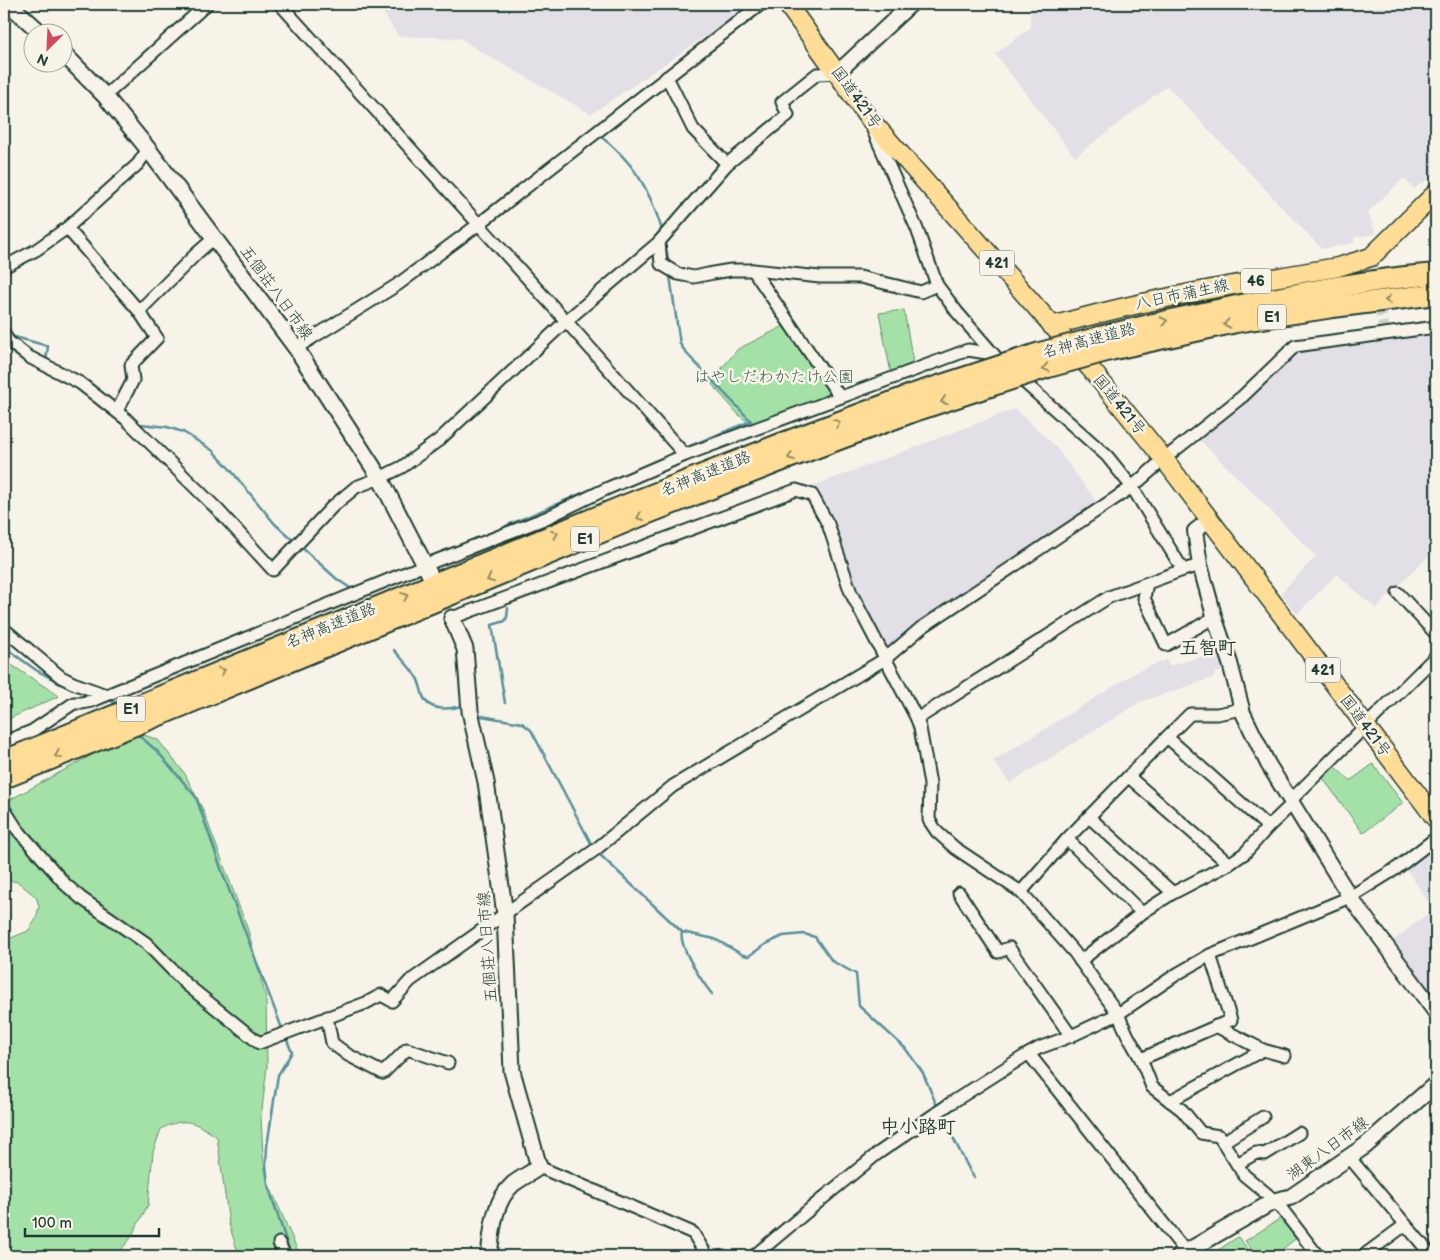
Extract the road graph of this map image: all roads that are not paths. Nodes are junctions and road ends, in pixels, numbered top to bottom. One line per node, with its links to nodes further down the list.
1 (8, 4): 7 (main road)
2 (207, 4): 11 (street)
3 (280, 4): 16 (street)
4 (761, 4): 10 (street)
5 (787, 4): 9 (main road, 国道421号 / 421)
6 (911, 4): 9 (street)
7 (29, 22)
8 (72, 62): 11 (main road, 五個荘八日市線)
9 (837, 73): 12 (main road, 国道421号 / 421); 14 (street)
10 (667, 77): 14 (street); 16 (street)
11 (105, 96): 13 (main road, 五個荘八日市線)
12 (866, 115): 24 (street); 29 (main road, 国道421号 / 421)
13 (148, 150): 17 (street); 18 (main road, 五個荘八日市線)
14 (727, 164): 19 (street)
15 (1436, 193): 29 (main road, 八日市蒲生線 / 46)
16 (479, 224): 28 (street); 33 (street)
17 (67, 228): 20 (street); 27 (street)
18 (214, 238): 27 (street); 33 (main road, 五個荘八日市線)
19 (659, 242): 22 (street); 28 (street)
20 (4, 267)
21 (1436, 269): 25 (highway)
22 (753, 270): 24 (street); 35 (street)
23 (1436, 274): 25 (highway, 名神高速道路 / E1)
24 (937, 285): 34 (street)
25 (1331, 288): 32 (highway, 名神高速道路 / E1, one-way to 25)
26 (1436, 294): 32 (highway, 名神高速道路 / E1, one-way to 32)
27 (140, 311): 36 (street)
28 (566, 321): 37 (street); 39 (street)
29 (1052, 326): 38 (main road, 国道421号 / 421)
30 (1436, 327): 38 (street)
31 (4, 333): 36 (street)
32 (1105, 343): 59 (highway, 名神高速道路 / E1, bridge)
33 (296, 348): 39 (main road, 五個荘八日市線)
34 (993, 354): 35 (street); 40 (street)
35 (840, 397): 37 (street)
36 (117, 411): 39 (street)
37 (685, 456): 44 (street)
38 (1164, 459): 40 (street); 41 (main road, 国道421号 / 421)
39 (380, 478): 44 (main road, 五個荘八日市線)
40 (1132, 487): 43 (street); 52 (street)
41 (1209, 520): 42 (street); 56 (main road, 国道421号 / 421)
42 (1200, 565): 43 (street); 47 (street)
43 (1183, 570): 45 (street)
44 (428, 571): 53 (street)
45 (1147, 583): 47 (street); 55 (street)
46 (1398, 593): 50 (street)
47 (1214, 617): 54 (street)
48 (452, 618): 52 (street); 75 (main road, 五個荘八日市線)
49 (4, 630): 53 (street)
50 (1436, 634)
51 (1436, 656): 56 (street)
52 (885, 659): 55 (street); 75 (street)
53 (105, 695): 58 (street)
54 (1242, 709): 57 (street); 62 (street)
55 (917, 719): 71 (street)
56 (1365, 726): 62 (street); 65 (main road, 国道421号 / 421)
57 (1167, 737): 61 (street); 66 (street)
58 (4, 742)
59 (16, 762): 60 (highway, 名神高速道路 / E1)
60 (4, 778)
61 (1129, 778): 64 (street); 69 (street)
62 (1291, 802): 66 (street); 73 (street)
63 (4, 809): 80 (street)
64 (1089, 817): 68 (street); 72 (street)
65 (1436, 819)
66 (1268, 827): 69 (street)
67 (1436, 838): 73 (street)
68 (1067, 839): 71 (street); 74 (street)
69 (1229, 864): 72 (street)
70 (959, 892): 82 (street)
71 (1021, 892): 77 (street)
72 (1173, 893): 74 (street)
73 (1350, 897): 76 (street); 78 (street)
74 (1142, 913): 77 (street)
75 (505, 914): 80 (street); 95 (main road, 五個荘八日市線)
76 (1210, 955): 79 (street); 81 (street)
77 (1080, 961): 79 (street)
78 (1436, 1013)
79 (1118, 1014): 82 (street); 86 (street)
80 (327, 1017): 87 (street)
81 (1216, 1026): 83 (street); 86 (street)
82 (1071, 1036): 84 (street)
83 (1263, 1050): 85 (street); 89 (street)
84 (1029, 1054): 99 (street); 103 (street)
85 (1284, 1056)
86 (1141, 1059): 89 (street)
87 (448, 1064)
88 (1436, 1084): 93 (main road, 湖東八日市線)
89 (1170, 1101): 92 (street)
90 (1263, 1117): 92 (street)
91 (1299, 1134): 94 (street)
92 (1223, 1142): 94 (street)
93 (1349, 1157): 96 (main road, 湖東八日市線); 97 (street)
94 (1237, 1164): 96 (street)
95 (539, 1167): 101 (main road); 102 (street)
96 (1274, 1201): 99 (main road, 湖東八日市線); 104 (street)
97 (1405, 1225): 105 (street); 106 (street)
98 (279, 1242): 100 (street)
99 (1182, 1254)
100 (285, 1256)
101 (489, 1256)
102 (707, 1256)
103 (754, 1256)
104 (1318, 1256)
105 (1363, 1256)
106 (1432, 1256)

